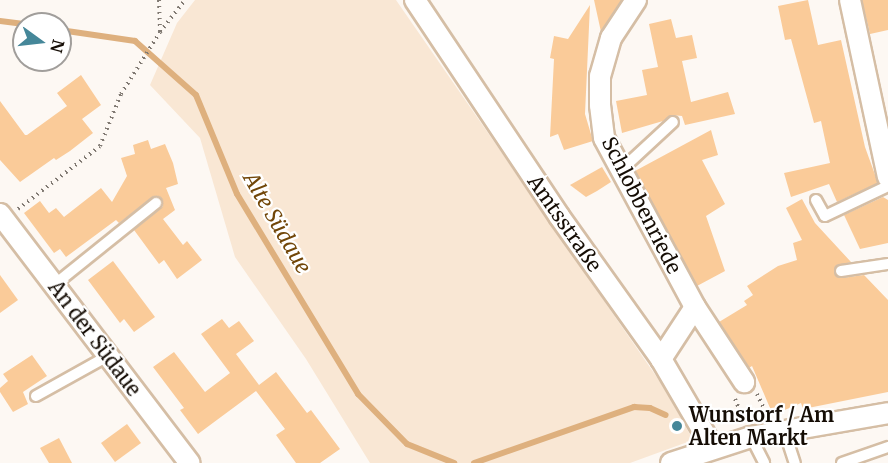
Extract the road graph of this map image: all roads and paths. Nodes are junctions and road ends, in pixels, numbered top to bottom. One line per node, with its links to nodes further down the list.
1 (159, 0): 6 (path)
2 (184, 0): 6 (path)
3 (636, 0): 8 (street, Schlobbenriede)
4 (849, 0): 9 (street)
5 (418, 2): 19 (street, Amtsstraße)
6 (160, 32): 13 (path)
7 (674, 122): 8 (lane)
8 (620, 171): 17 (street, Schlobbenriede)
9 (888, 177)
10 (888, 186): 11 (lane)
11 (816, 200)
12 (156, 203): 16 (lane)
13 (2, 217): 16 (street, An der Südaue)
14 (888, 264): 15 (lane)
15 (841, 271)
16 (54, 285): 18 (street, An der Südaue)
17 (695, 307): 19 (street); 20 (street, Schlobbenriede)
18 (108, 356): 21 (lane); 27 (street, An der Südaue)
19 (661, 359): 26 (street, Amtsstraße)
20 (744, 382): 23 (path); 24 (path)
21 (36, 396)
22 (888, 413): 23 (street)
23 (780, 431): 24 (street); 30 (lane)
24 (751, 437): 26 (street); 29 (lane)
25 (888, 447): 31 (lane)
26 (713, 448): 28 (street)
27 (190, 463)
28 (671, 463)
29 (764, 463)
30 (795, 463)
31 (842, 463)

